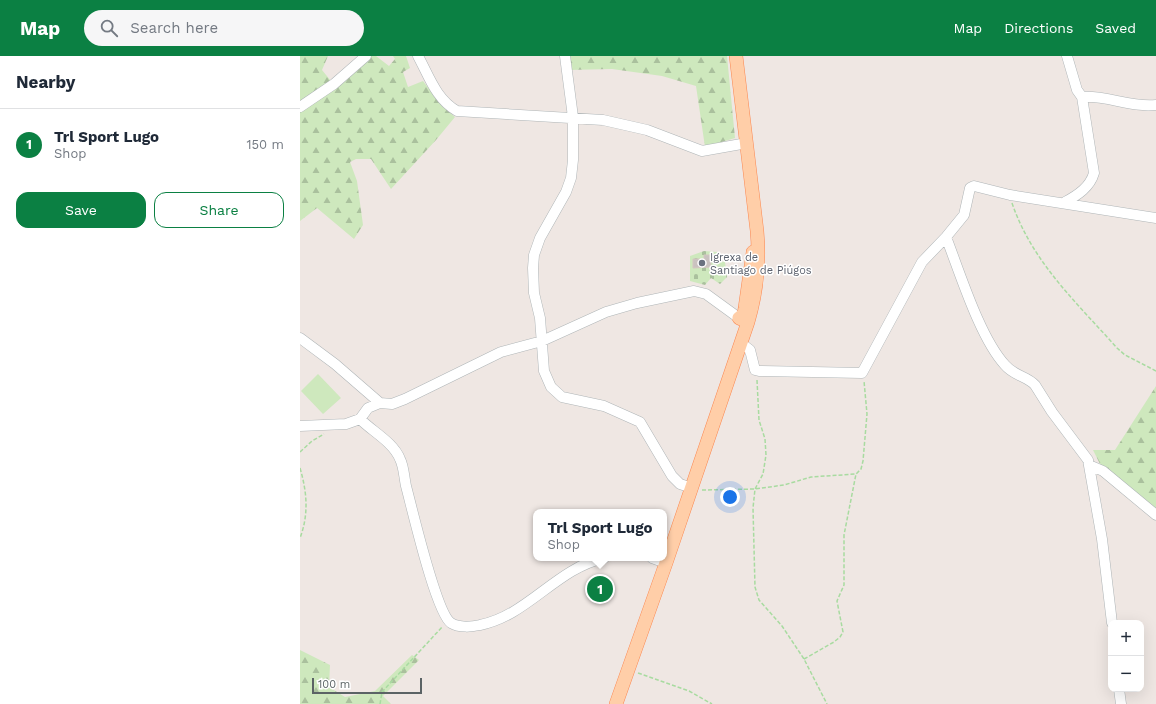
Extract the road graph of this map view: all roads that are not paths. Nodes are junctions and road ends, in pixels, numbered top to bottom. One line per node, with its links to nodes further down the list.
1 (366, 56): 8 (street)
2 (418, 56): 9 (street)
3 (565, 56): 9 (street)
4 (736, 56): 10 (main road)
5 (1067, 56): 6 (street)
6 (1082, 97): 7 (street); 11 (street)
7 (1156, 105)
8 (300, 107)
9 (573, 117): 10 (street); 16 (street)
10 (747, 143): 14 (main road)
11 (1065, 202): 12 (street); 13 (street)
12 (1156, 218)
13 (946, 237): 17 (street); 21 (street)
14 (744, 320): 16 (street); 17 (main road)
15 (300, 338): 18 (street)
16 (542, 340): 18 (street); 22 (street)
17 (741, 343): 22 (main road)
18 (380, 403): 19 (street)
19 (360, 419): 20 (street); 25 (street)
20 (300, 426)
21 (1089, 465): 23 (street); 28 (street)
22 (692, 488): 24 (main road)
23 (1156, 515)
24 (667, 560)
25 (597, 561)
26 (660, 561): 27 (street)
27 (666, 563): 30 (main road)
28 (1112, 620)
29 (1119, 692): 31 (street)
30 (616, 704)
31 (1121, 704)

